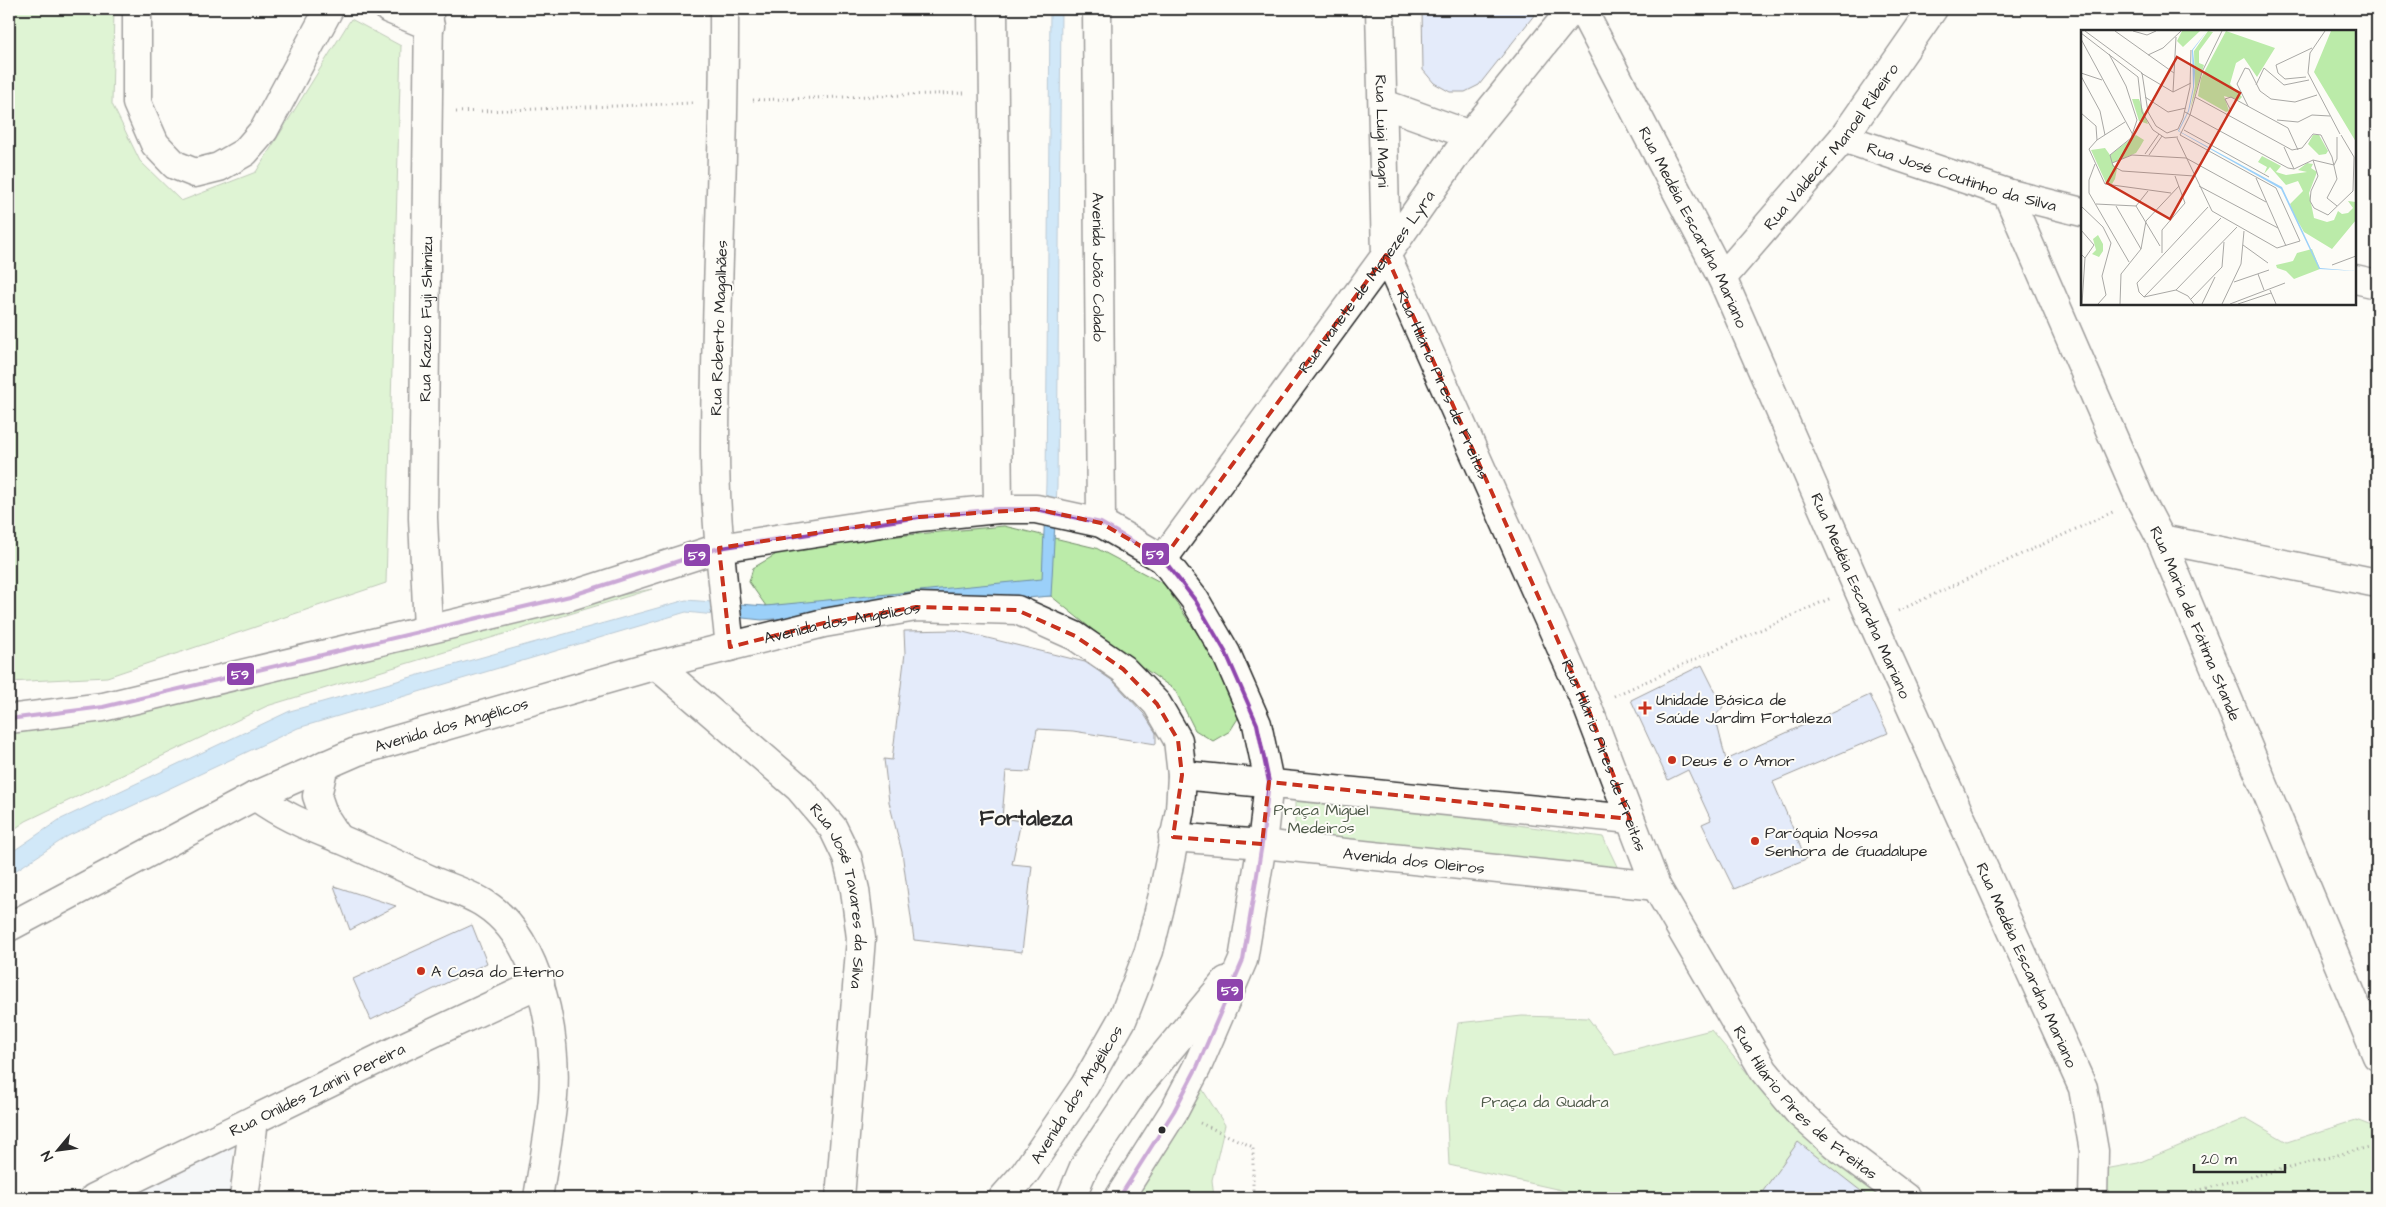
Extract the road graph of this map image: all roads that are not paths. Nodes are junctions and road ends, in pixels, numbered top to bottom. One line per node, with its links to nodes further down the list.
1 (137, 9): 2 (street)
2 (329, 9)
3 (389, 9): 11 (street)
4 (724, 9): 24 (street, Rua Roberto Magalhães)
5 (993, 9): 21 (street)
6 (1097, 9): 22 (street, Avenida João Colado)
7 (1380, 9): 12 (street, Rua Luigi Magni)
8 (1572, 9): 13 (street, Rua Ivanete de Menezes Lyra)
9 (1582, 9): 18 (street, Rua Medéia Escardna Mariano)
10 (1933, 9): 14 (street, Rua Valdecir Manoel Ribeiro)
11 (429, 18): 27 (street, Rua Kazuo Fuji Shimizu)
12 (1384, 104): 13 (street); 17 (street, Rua Luigi Magni)
13 (1470, 135): 17 (street, Rua Ivanete de Menezes Lyra)
14 (1843, 138): 15 (street, Rua José Coutinho da Silva); 18 (street, Rua Valdecir Manoel Ribeiro)
15 (2007, 193): 16 (street, Rua José Coutinho da Silva); 23 (street, Rua Maria de Fátima Stande)
16 (2081, 212)
17 (1386, 255): 25 (street, Rua Ivanete de Menezes Lyra); 35 (street, Rua Hilário Pires de Freitas)
18 (1722, 278): 53 (street, Rua Medéia Escardna Mariano)
19 (2356, 278): 20 (street)
20 (2377, 284)
21 (998, 510): 22 (street); 24 (street)
22 (1101, 523): 25 (street)
23 (2160, 539): 26 (street); 43 (street, Rua Maria de Fátima Stande)
24 (719, 548): 27 (street); 28 (street, Rua Roberto Magalhães)
25 (1163, 559): 33 (street)
26 (2377, 583)
27 (428, 629): 30 (street)
28 (730, 647): 29 (street, Avenida dos Angélicos); 32 (street, Avenida dos Angélicos)
29 (656, 665): 31 (street, Avenida dos Angélicos); 48 (street, Rua José Tavares da Silva)
30 (9, 719)
31 (324, 764): 34 (street, Avenida dos Angélicos); 37 (street)
32 (1182, 775): 33 (street); 36 (street, Avenida dos Angélicos)
33 (1269, 782): 35 (street); 38 (street)
34 (255, 796): 37 (street); 40 (street, Avenida dos Angélicos)
35 (1630, 818): 39 (street, Rua Hilário Pires de Freitas)
36 (1173, 837): 38 (street, Avenida dos Oleiros); 49 (street, Avenida dos Angélicos)
37 (339, 839): 42 (street)
38 (1262, 844): 39 (street, Avenida dos Oleiros); 41 (street)
39 (1656, 886): 52 (street, Rua Hilário Pires de Freitas)
40 (9, 926)
41 (1243, 960): 50 (street); 51 (street)
42 (540, 983): 44 (street, Rua Onildes Zanini Pereira); 47 (street)
43 (2377, 1056)
44 (254, 1120): 45 (street, Rua Onildes Zanini Pereira); 46 (street)
45 (94, 1198)
46 (244, 1198)
47 (538, 1198)
48 (840, 1198)
49 (1004, 1198)
50 (1071, 1198)
51 (1120, 1198)
52 (1906, 1198)
53 (2093, 1198)

